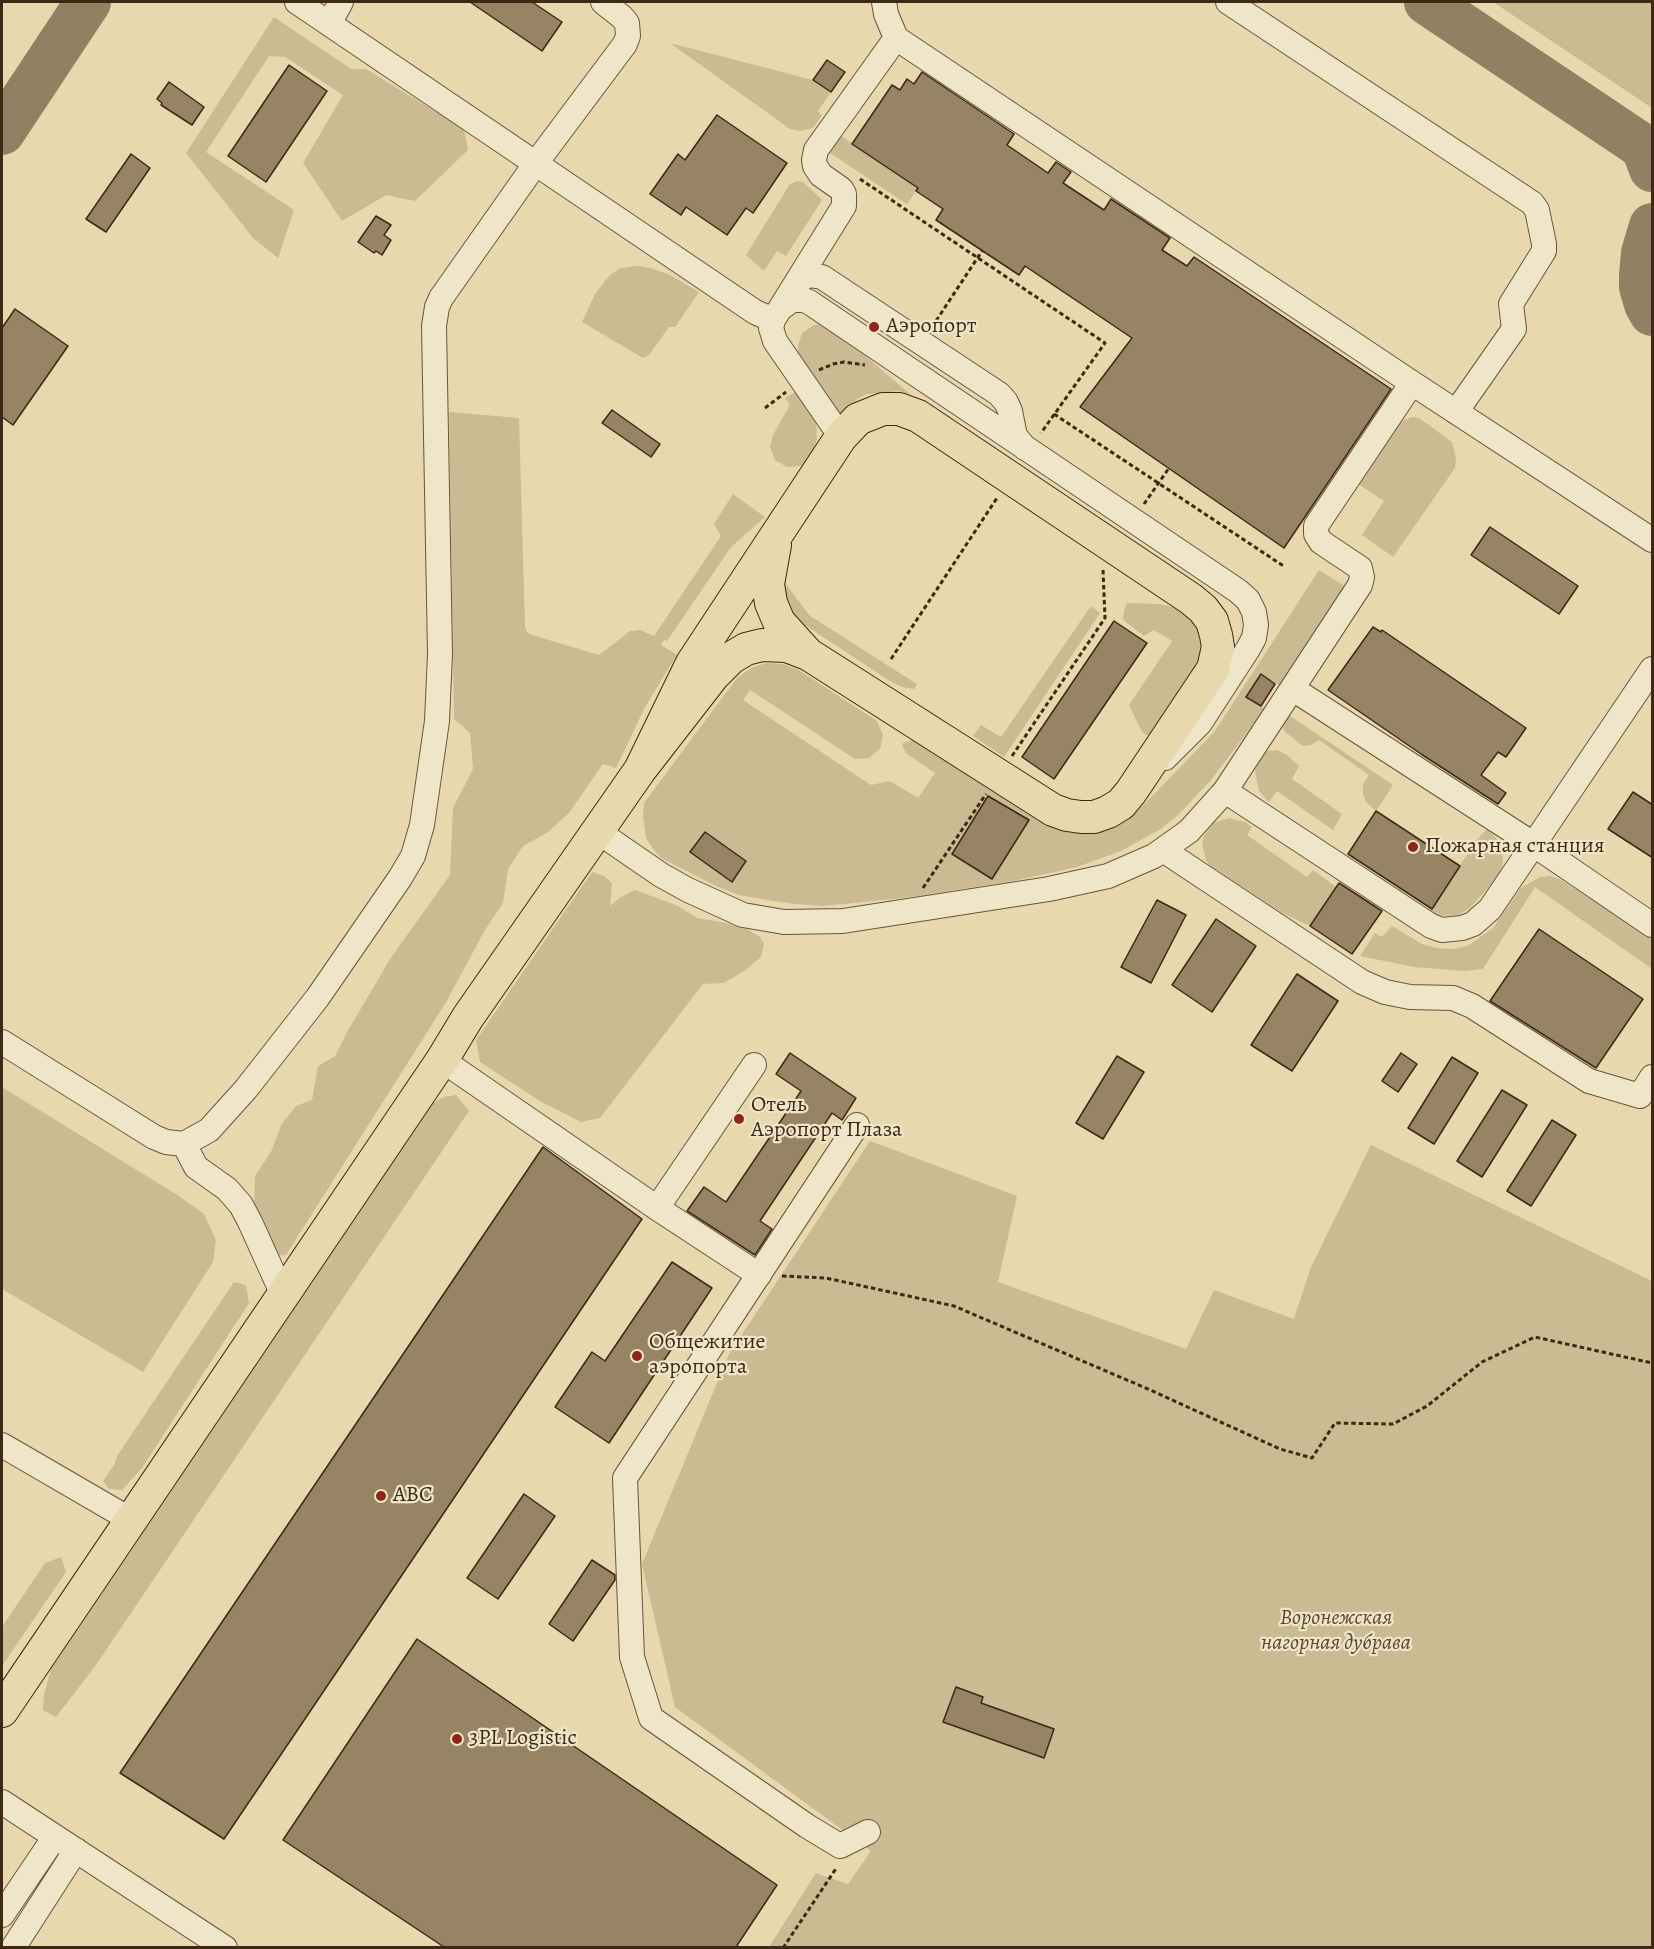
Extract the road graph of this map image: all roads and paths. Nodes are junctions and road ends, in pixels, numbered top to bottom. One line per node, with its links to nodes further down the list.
1 (297, 2): 5 (street)
2 (603, 2): 7 (street)
3 (884, 2): 6 (street)
4 (1228, 2): 18 (street)
5 (335, 12): 7 (street)
6 (896, 38): 11 (street); 16 (street)
7 (536, 163): 12 (street); 45 (street)
8 (854, 175): 10 (path)
9 (982, 251): 10 (path)
10 (978, 258): 13 (path); 19 (path)
11 (798, 281): 12 (street); 13 (street)
12 (777, 314): 15 (street); 21 (street)
13 (922, 343): 21 (street)
14 (874, 367): 15 (path)
15 (802, 380): 17 (path); 20 (street)
16 (1412, 383): 18 (street); 30 (street)
17 (765, 408)
18 (1456, 412): 24 (street)
19 (1054, 414): 21 (path); 26 (path)
20 (842, 437): 22 (main road); 23 (main road)
21 (1027, 450): 34 (street)
22 (1010, 478): 28 (path); 34 (main road)
23 (778, 533): 27 (main road); 31 (main road)
24 (1653, 540)
25 (1103, 564): 32 (path)
26 (1285, 567)
27 (808, 654): 31 (main road); 32 (main road)
28 (891, 659)
29 (1653, 669): 36 (street)
30 (1286, 699): 33 (street); 36 (street)
31 (640, 770): 35 (main road)
32 (999, 775): 34 (main road); 38 (path)
33 (1225, 791): 36 (street); 37 (street)
34 (1131, 792)
35 (597, 831): 37 (street); 41 (main road)
36 (1533, 844): 39 (street)
37 (1163, 850): 43 (street)
38 (920, 893)
39 (1653, 925)
40 (2, 1042): 45 (street)
41 (442, 1060): 46 (street); 48 (main road)
42 (754, 1065): 46 (street)
43 (1653, 1077)
44 (857, 1125): 47 (street)
45 (184, 1144): 48 (street)
46 (657, 1208): 47 (street)
47 (759, 1275): 49 (path); 56 (street)
48 (283, 1294): 51 (main road)
49 (1653, 1363)
50 (4, 1452): 51 (street)
51 (131, 1520): 52 (main road)
52 (2, 1711)
53 (2, 1802): 55 (street)
54 (868, 1832): 56 (street)
55 (54, 1838): 57 (street); 58 (street)
56 (840, 1846): 61 (path)
57 (76, 1850): 59 (street); 60 (street)
58 (2, 1915)
59 (13, 1947)
60 (225, 1947)
61 (783, 1947)

